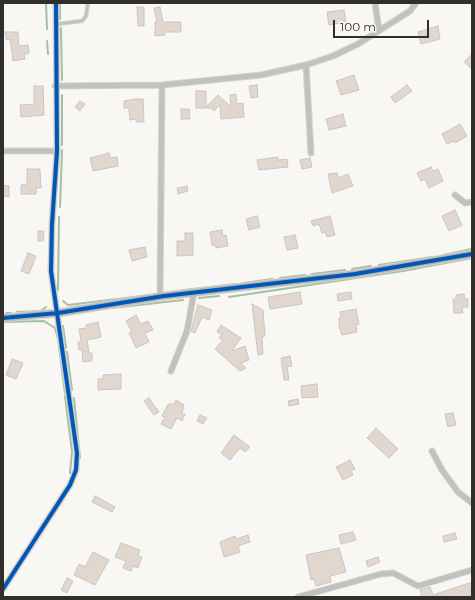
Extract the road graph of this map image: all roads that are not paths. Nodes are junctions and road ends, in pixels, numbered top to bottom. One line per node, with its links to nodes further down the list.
1 (56, 3): 5 (street)
2 (88, 3): 5 (lane)
3 (375, 3): 6 (street)
4 (416, 3): 6 (street)
5 (56, 24): 9 (street)
6 (378, 30): 7 (street)
7 (306, 65): 8 (street); 12 (street)
8 (162, 85): 9 (street); 17 (street)
9 (56, 86): 10 (street)
10 (57, 151): 11 (street); 18 (street)
11 (3, 152)
12 (311, 153)
13 (454, 195): 14 (street)
14 (472, 202)
15 (472, 254): 16 (street)
16 (194, 292): 17 (street); 20 (street)
17 (160, 297): 18 (street)
18 (58, 313): 19 (street); 24 (street)
19 (3, 318)
20 (171, 371)
21 (432, 451): 22 (street)
22 (472, 503)
23 (472, 570): 25 (street)
24 (3, 589)
25 (298, 597)

